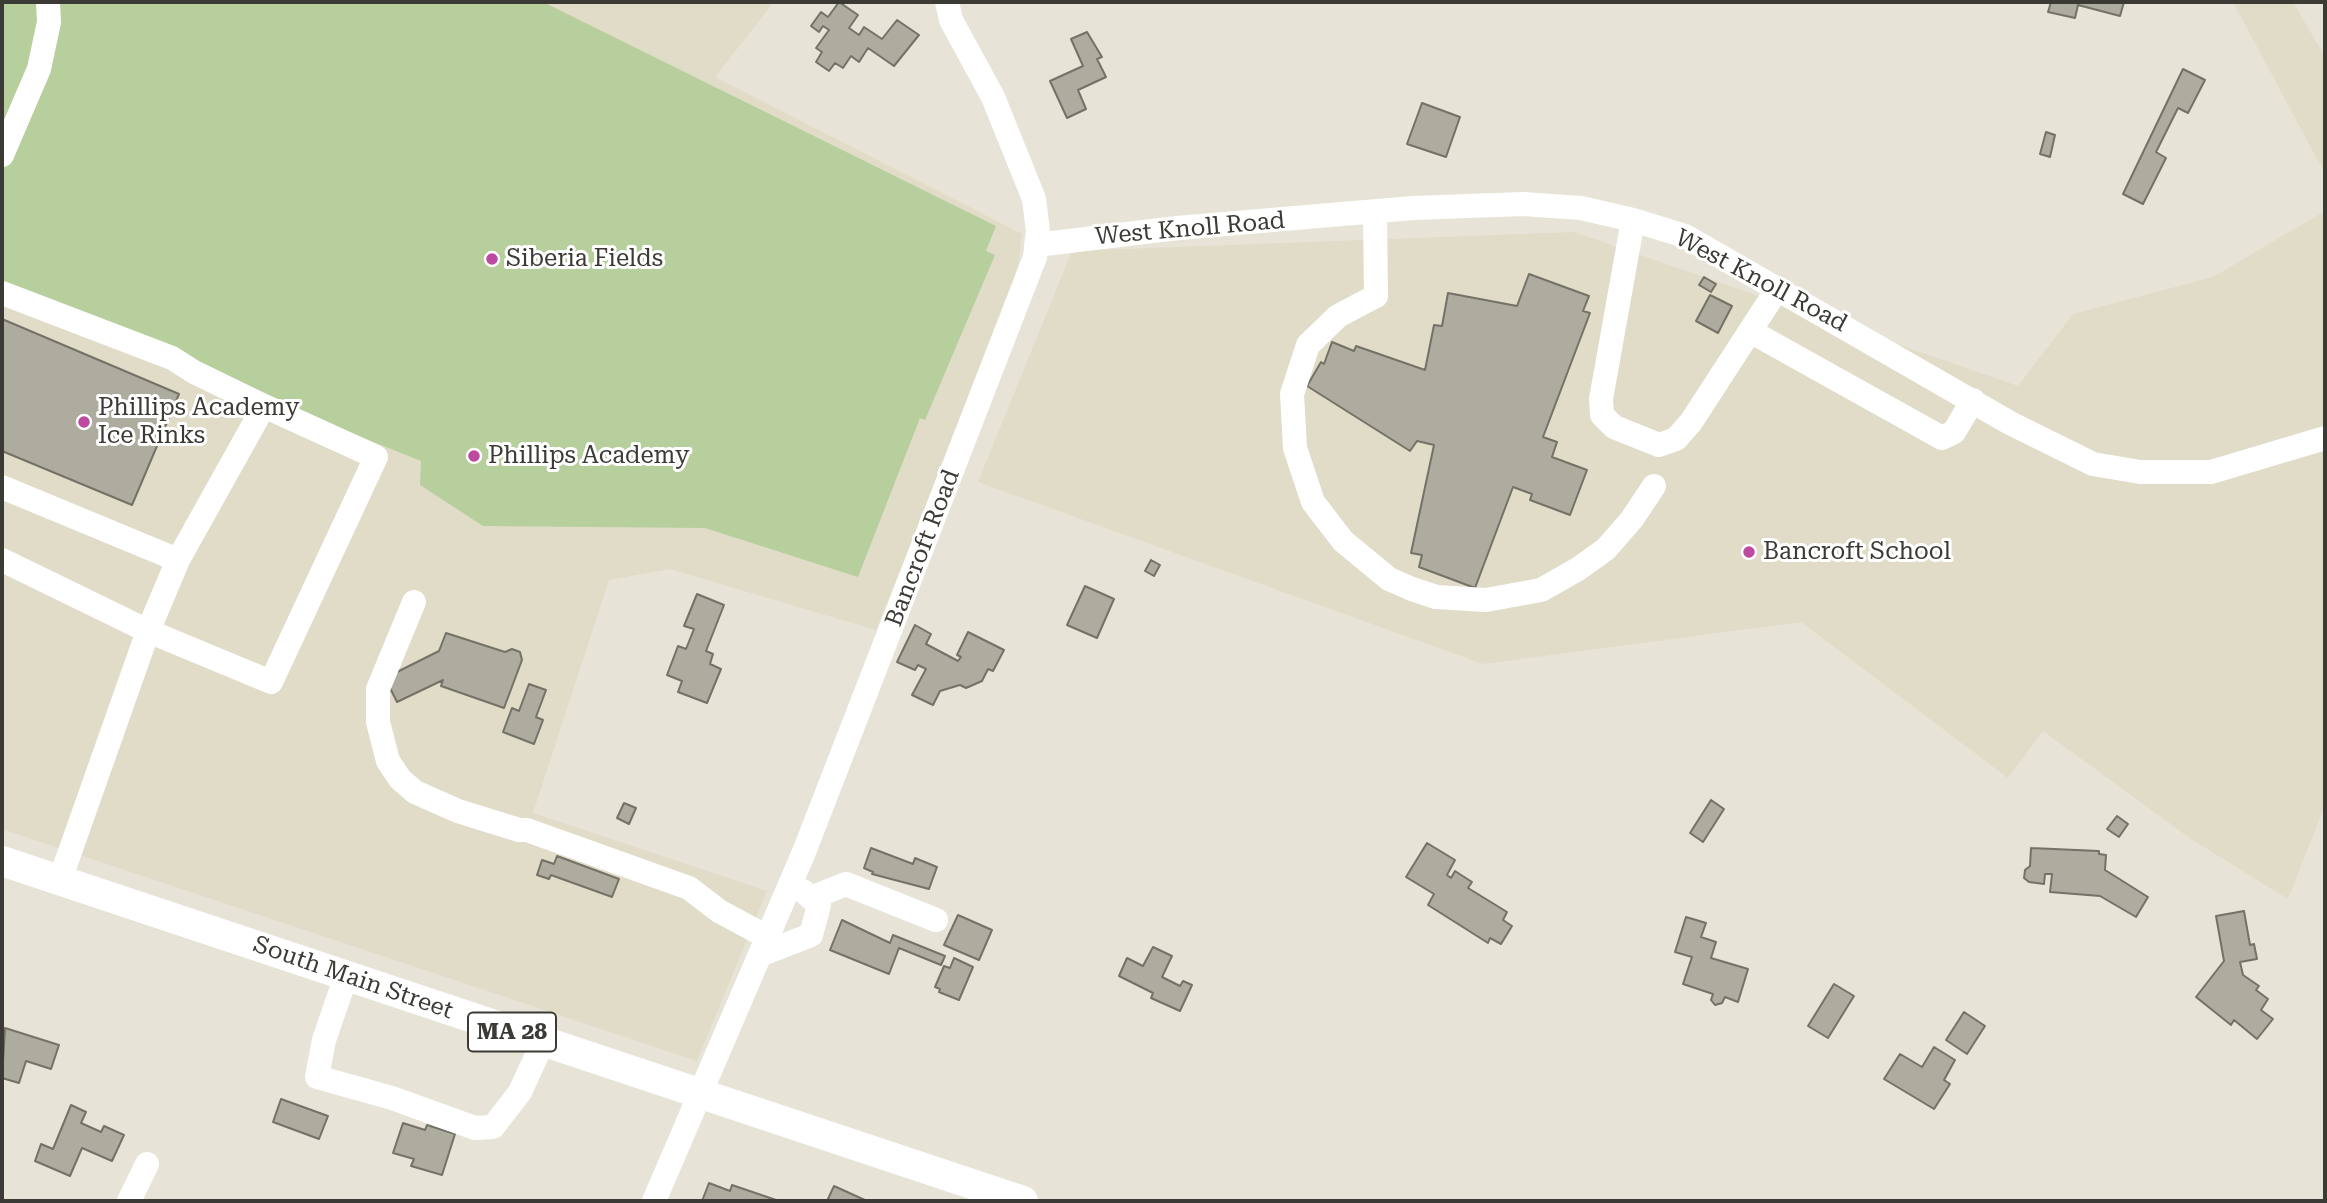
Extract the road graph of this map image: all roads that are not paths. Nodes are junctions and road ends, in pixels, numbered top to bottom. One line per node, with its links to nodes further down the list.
1 (48, 2): 3 (street)
2 (947, 2): 6 (street, Bancroft Road)
3 (2, 155)
4 (1375, 212): 5 (street, West Knoll Road); 6 (street, West Knoll Road); 14 (street)
5 (1633, 220): 7 (street, West Knoll Road); 9 (street)
6 (1036, 244): 21 (street, Bancroft Road)
7 (1778, 288): 9 (street); 10 (street, West Knoll Road)
8 (2, 293): 11 (street)
9 (1751, 331): 10 (street)
10 (1973, 400): 12 (street, West Knoll Road)
11 (264, 406): 16 (street); 18 (street)
12 (2325, 438)
13 (2, 486): 16 (street)
14 (1654, 486)
15 (2, 560): 18 (street)
16 (178, 560): 18 (street)
17 (414, 602): 24 (street)
18 (148, 631): 20 (street)
19 (2, 861): 20 (main road, South Main Street / MA 28)
20 (60, 880): 25 (main road, South Main Street / MA 28)
21 (792, 882): 22 (street); 24 (street, Bancroft Road)
22 (811, 898): 23 (street); 24 (street)
23 (936, 920)
24 (765, 946): 27 (street, Bancroft Road)
25 (346, 976): 26 (main road, South Main Street / MA 28); 26 (street)
26 (542, 1042): 27 (main road, South Main Street / MA 28)
27 (703, 1092): 30 (street, Bancroft Road); 31 (main road, South Main Street / MA 28)
28 (147, 1164): 29 (street)
29 (129, 1201)
30 (654, 1201)
31 (1023, 1201)

